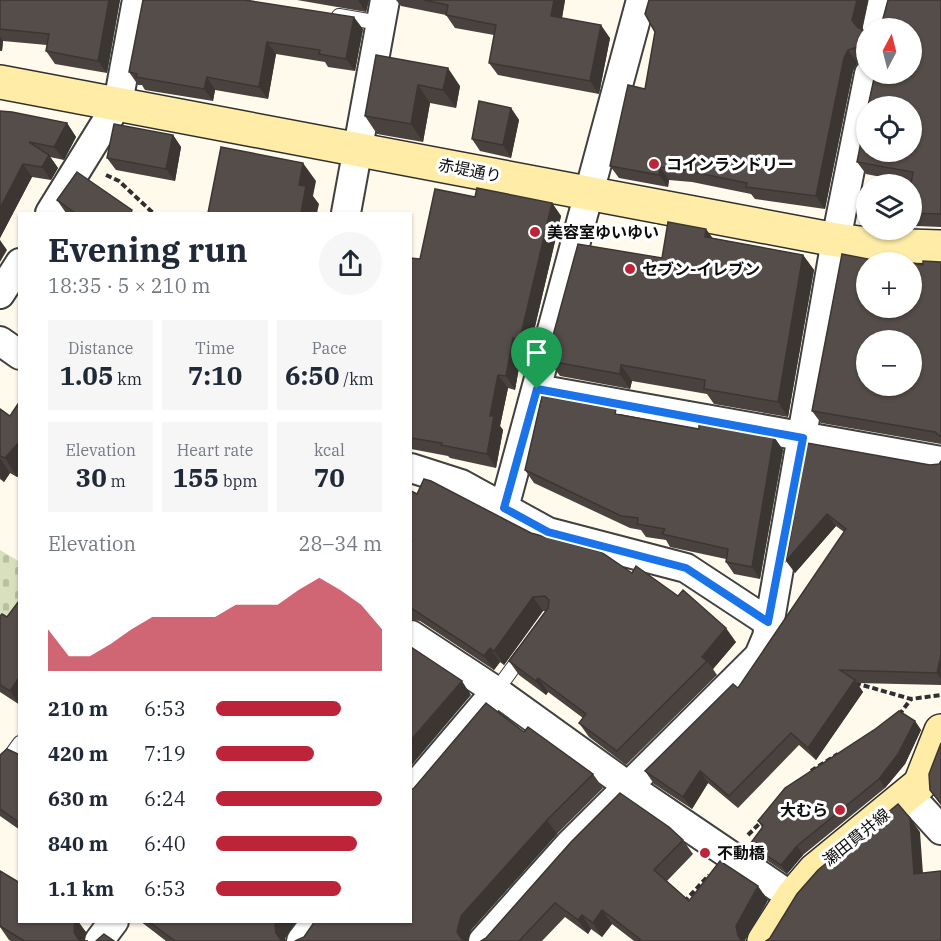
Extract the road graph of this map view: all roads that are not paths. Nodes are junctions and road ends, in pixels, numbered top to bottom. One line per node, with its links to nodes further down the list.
1 (137, 0): 9 (street)
2 (641, 0): 11 (street)
3 (883, 0): 6 (street)
4 (383, 11): 5 (lane); 10 (street)
5 (323, 13)
6 (880, 18)
7 (0, 82): 9 (main road, 赤堤通り)
8 (867, 84): 14 (street)
9 (118, 103): 10 (main road, 赤堤通り); 12 (street)
10 (357, 148): 11 (main road, 赤堤通り); 13 (street)
11 (587, 193): 14 (main road, 赤堤通り); 20 (street)
12 (51, 212)
13 (346, 212)
14 (836, 240): 15 (main road, 赤堤通り); 21 (street)
15 (941, 248)
16 (18, 266): 17 (street)
17 (0, 294)
18 (0, 341): 19 (street)
19 (18, 354)
20 (537, 389): 21 (street); 24 (street)
21 (803, 438): 22 (street); 25 (street)
22 (941, 461)
23 (412, 468): 24 (street)
24 (504, 508): 25 (street)
25 (768, 622): 32 (street)
26 (412, 636): 28 (street)
27 (530, 645): 28 (lane)
28 (496, 691): 32 (street); 33 (street)
29 (941, 731): 34 (main road, 瀬田貫井線)
30 (18, 746): 31 (lane)
31 (8, 761)
32 (628, 786): 36 (street); 41 (street)
33 (412, 790)
34 (909, 795): 35 (street); 36 (main road, 瀬田貫井線)
35 (941, 830)
36 (792, 897): 42 (main road, 瀬田貫井線)
37 (112, 923): 39 (street)
38 (314, 923): 40 (street)
39 (99, 941)
40 (301, 941)
41 (483, 941)
42 (764, 941)

